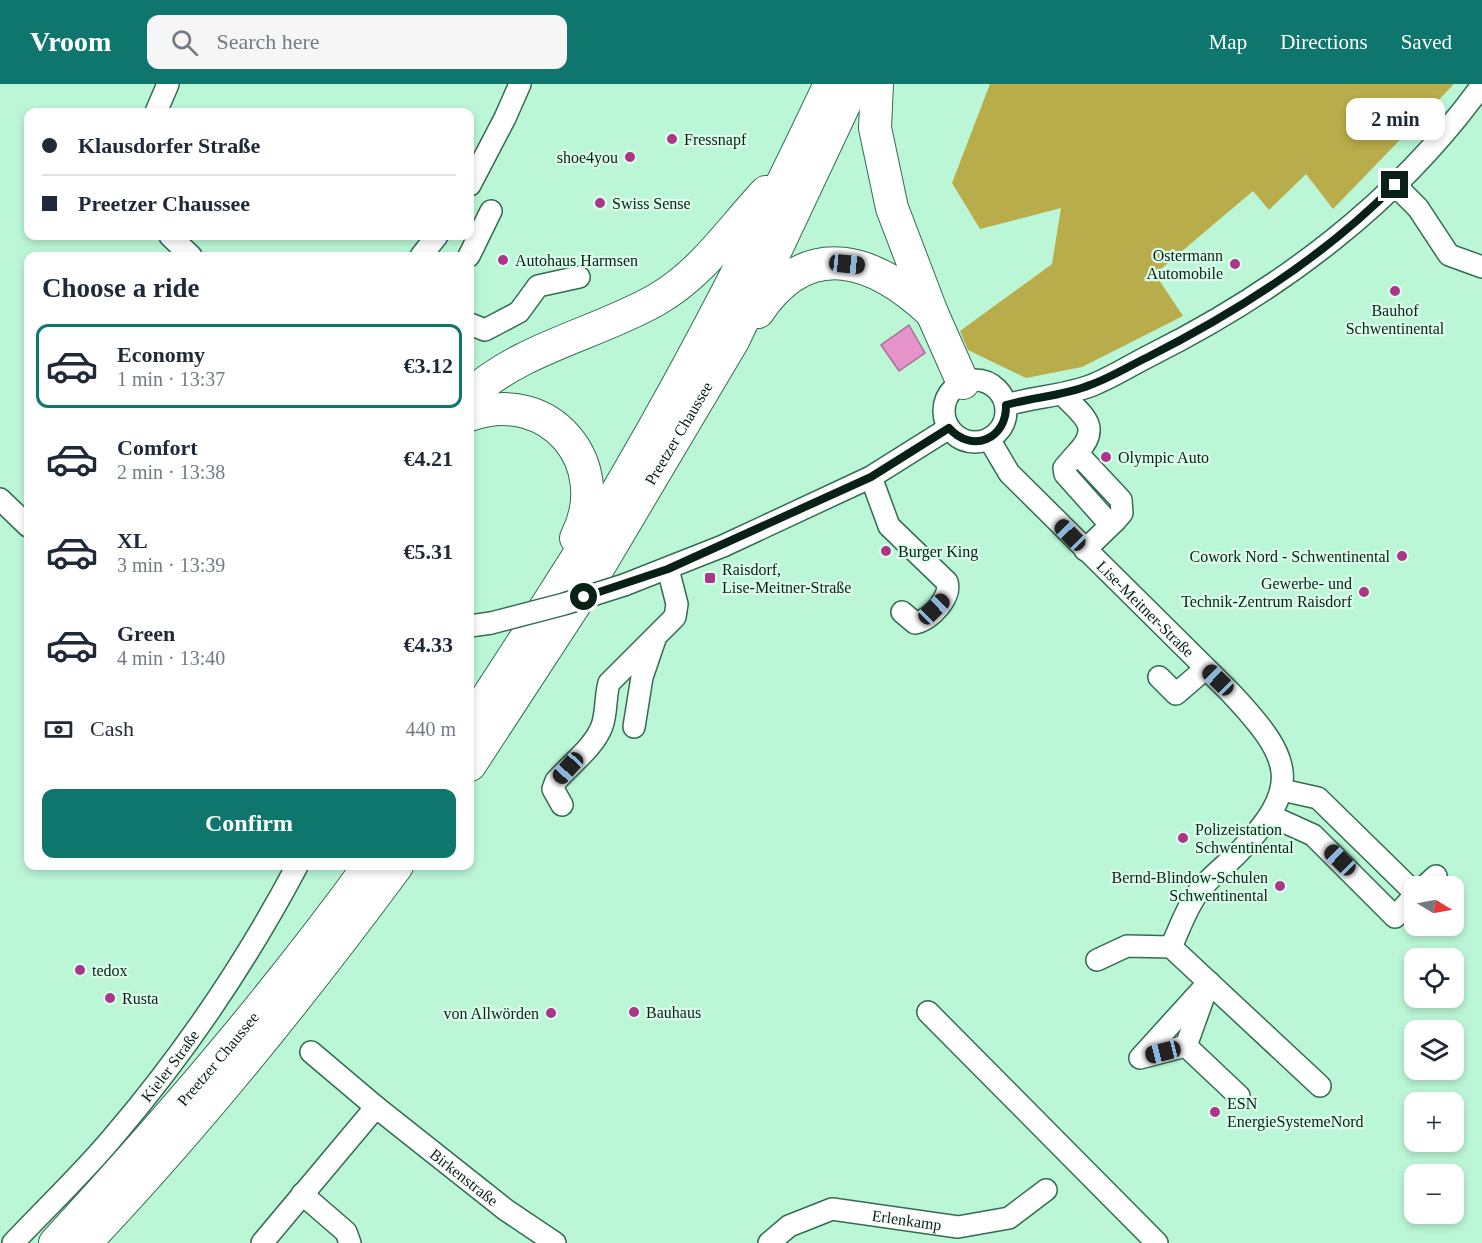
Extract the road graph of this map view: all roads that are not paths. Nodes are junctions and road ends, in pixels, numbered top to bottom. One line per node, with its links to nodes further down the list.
1 (168, 84): 7 (street)
2 (520, 84): 9 (street)
3 (830, 84): 8 (highway, Preetzer Chaussee)
4 (854, 84): 21 (highway, Preetzer Chaussee)
5 (877, 84): 19 (highway)
6 (1482, 85): 10 (street)
7 (158, 108)
8 (792, 165): 23 (highway); 34 (highway, Preetzer Chaussee)
9 (474, 176)
10 (1395, 185): 17 (street); 24 (street)
11 (491, 211): 16 (street)
12 (174, 240): 14 (street)
13 (434, 240): 15 (street)
14 (187, 252)
15 (424, 252)
16 (471, 252)
17 (1482, 267)
18 (579, 277): 20 (street)
19 (932, 313): 21 (highway); 22 (highway)
20 (474, 326)
21 (734, 339): 42 (highway, Preetzer Chaussee)
22 (963, 383): 25 (street); 27 (street)
23 (474, 392)
24 (1062, 394): 25 (street); 32 (street)
25 (1006, 405): 28 (street)
26 (474, 414): 34 (highway)
27 (949, 428): 28 (street); 29 (street)
28 (989, 439): 32 (street, Lise-Meitner-Straße)
29 (871, 477): 33 (street); 35 (street)
30 (0, 499): 31 (street)
31 (24, 522)
32 (1085, 550): 38 (street, Lise-Meitner-Straße)
33 (668, 569): 36 (street, bridge); 37 (street)
34 (559, 587): 40 (highway, Preetzer Chaussee)
35 (902, 612)
36 (474, 625)
37 (655, 638): 41 (street); 44 (street)
38 (1205, 669): 39 (street); 43 (street, Lise-Meitner-Straße)
39 (1159, 677)
40 (474, 718)
41 (634, 727)
42 (474, 759)
43 (1282, 790): 45 (street); 49 (street)
44 (562, 805)
45 (1271, 816): 50 (street); 51 (street)
46 (295, 870): 63 (street, Kieler Straße)
47 (366, 870): 64 (highway, Preetzer Chaussee)
48 (394, 870): 60 (highway, Preetzer Chaussee)
49 (1404, 884)
50 (1404, 906)
51 (1170, 947): 52 (street); 53 (street)
52 (1097, 960)
53 (1209, 982): 55 (street); 55 (street); 57 (street)
54 (928, 1012): 71 (street)
55 (1186, 1046): 58 (street)
56 (311, 1052): 59 (street, Birkenstraße)
57 (1320, 1086)
58 (1239, 1096)
59 (376, 1107): 62 (street); 69 (street, Birkenstraße)
60 (146, 1179): 65 (highway, Preetzer Chaussee); 66 (highway)
61 (1046, 1190): 70 (street, Erlenkamp)
62 (302, 1194): 67 (street); 68 (street)
63 (13, 1243)
64 (55, 1243)
65 (85, 1243)
66 (108, 1243)
67 (262, 1243)
68 (350, 1243)
69 (555, 1243)
70 (769, 1243)
71 (1157, 1243)

